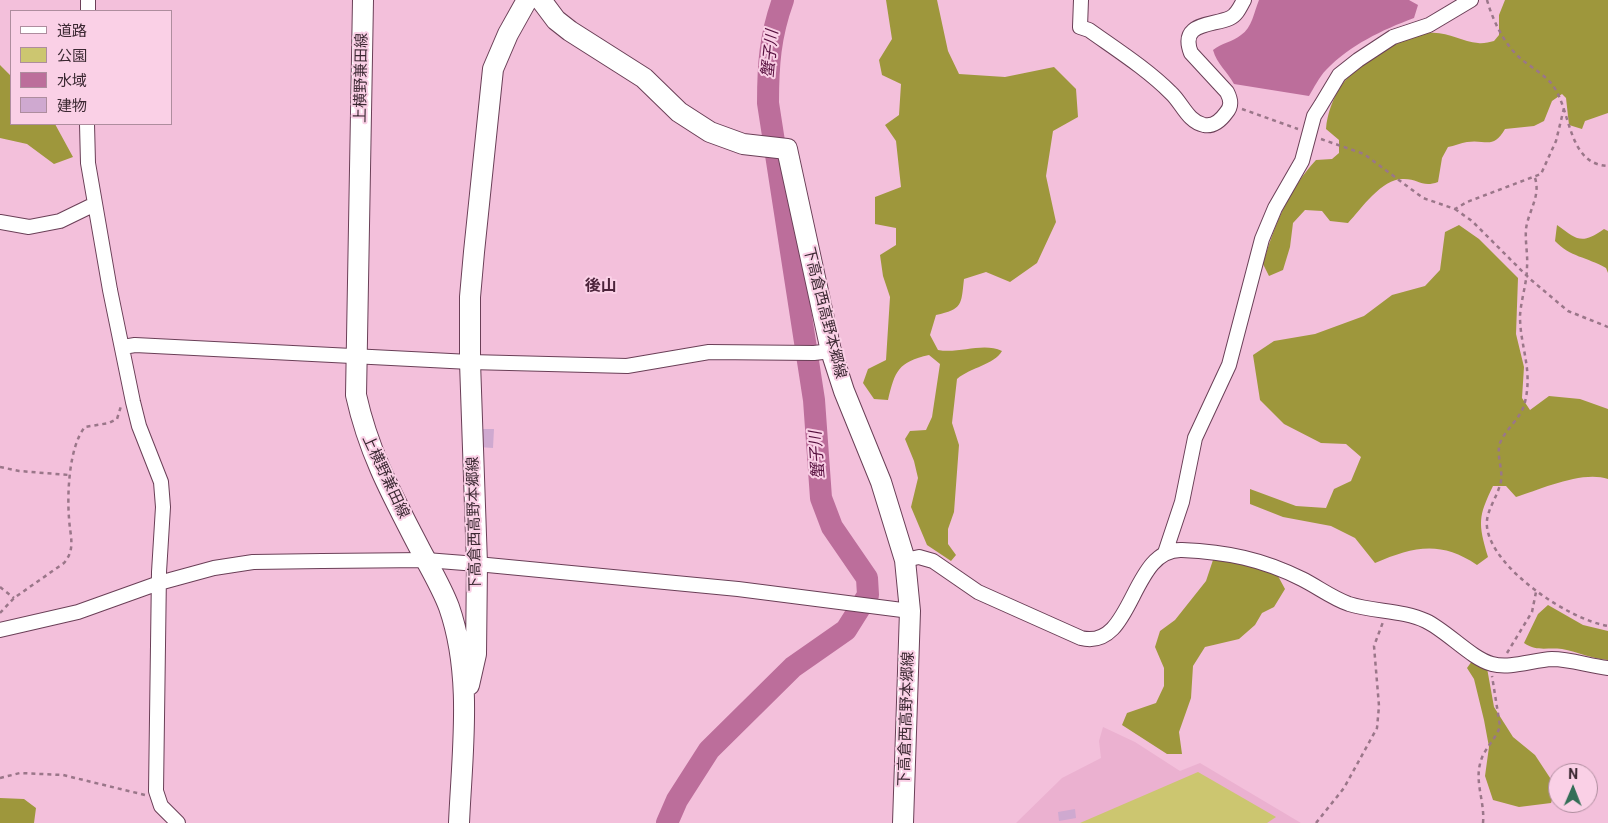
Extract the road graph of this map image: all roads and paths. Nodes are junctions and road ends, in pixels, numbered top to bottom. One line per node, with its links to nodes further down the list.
1 (363, 0): 21 (main road, 上横野兼田線)
2 (527, 0): 22 (main road, 下高倉西高野本郷線)
3 (541, 0): 20 (main road, 下高倉西高野本郷線)
4 (1081, 0): 8 (street)
5 (1244, 0): 8 (street)
6 (1471, 0): 11 (street)
7 (1487, 0): 9 (path)
8 (1231, 106): 11 (path)
9 (1564, 108): 12 (path); 13 (path)
10 (87, 125): 14 (street)
11 (1310, 132): 15 (path); 26 (street)
12 (1608, 166)
13 (1536, 178): 15 (path); 17 (path)
14 (95, 204): 16 (street); 19 (street)
15 (1455, 208): 17 (path)
16 (0, 222)
17 (1526, 275): 18 (path); 32 (path)
18 (1608, 327)
19 (123, 347): 21 (street); 30 (street)
20 (823, 352): 22 (street); 28 (main road, 下高倉西高野本郷線)
21 (356, 355): 22 (street); 27 (main road, 上横野兼田線)
22 (470, 362): 29 (main road, 下高倉西高野本郷線)
23 (121, 399): 25 (path)
24 (0, 467): 25 (path)
25 (70, 475): 33 (path)
26 (1165, 553): 28 (street); 36 (street)
27 (426, 560): 29 (street); 30 (street); 41 (main road, 上横野兼田線)
28 (906, 560): 34 (main road, 下高倉西高野本郷線)
29 (477, 564): 34 (street); 41 (main road, 下高倉西高野本郷線)
30 (159, 583): 38 (street); 43 (street)
31 (0, 586): 33 (path)
32 (1536, 592): 37 (path); 39 (path)
33 (14, 598): 35 (path)
34 (910, 611): 46 (main road, 下高倉西高野本郷線)
35 (0, 613)
36 (1386, 613): 39 (street); 47 (path)
37 (1608, 626)
38 (0, 630)
39 (1493, 664): 40 (street); 48 (path)
40 (1608, 668)
41 (463, 696): 45 (main road, 上横野兼田線)
42 (0, 778): 43 (path)
43 (158, 799): 44 (street)
44 (178, 823)
45 (459, 823)
46 (903, 823)
47 (1316, 823)
48 (1483, 823)

